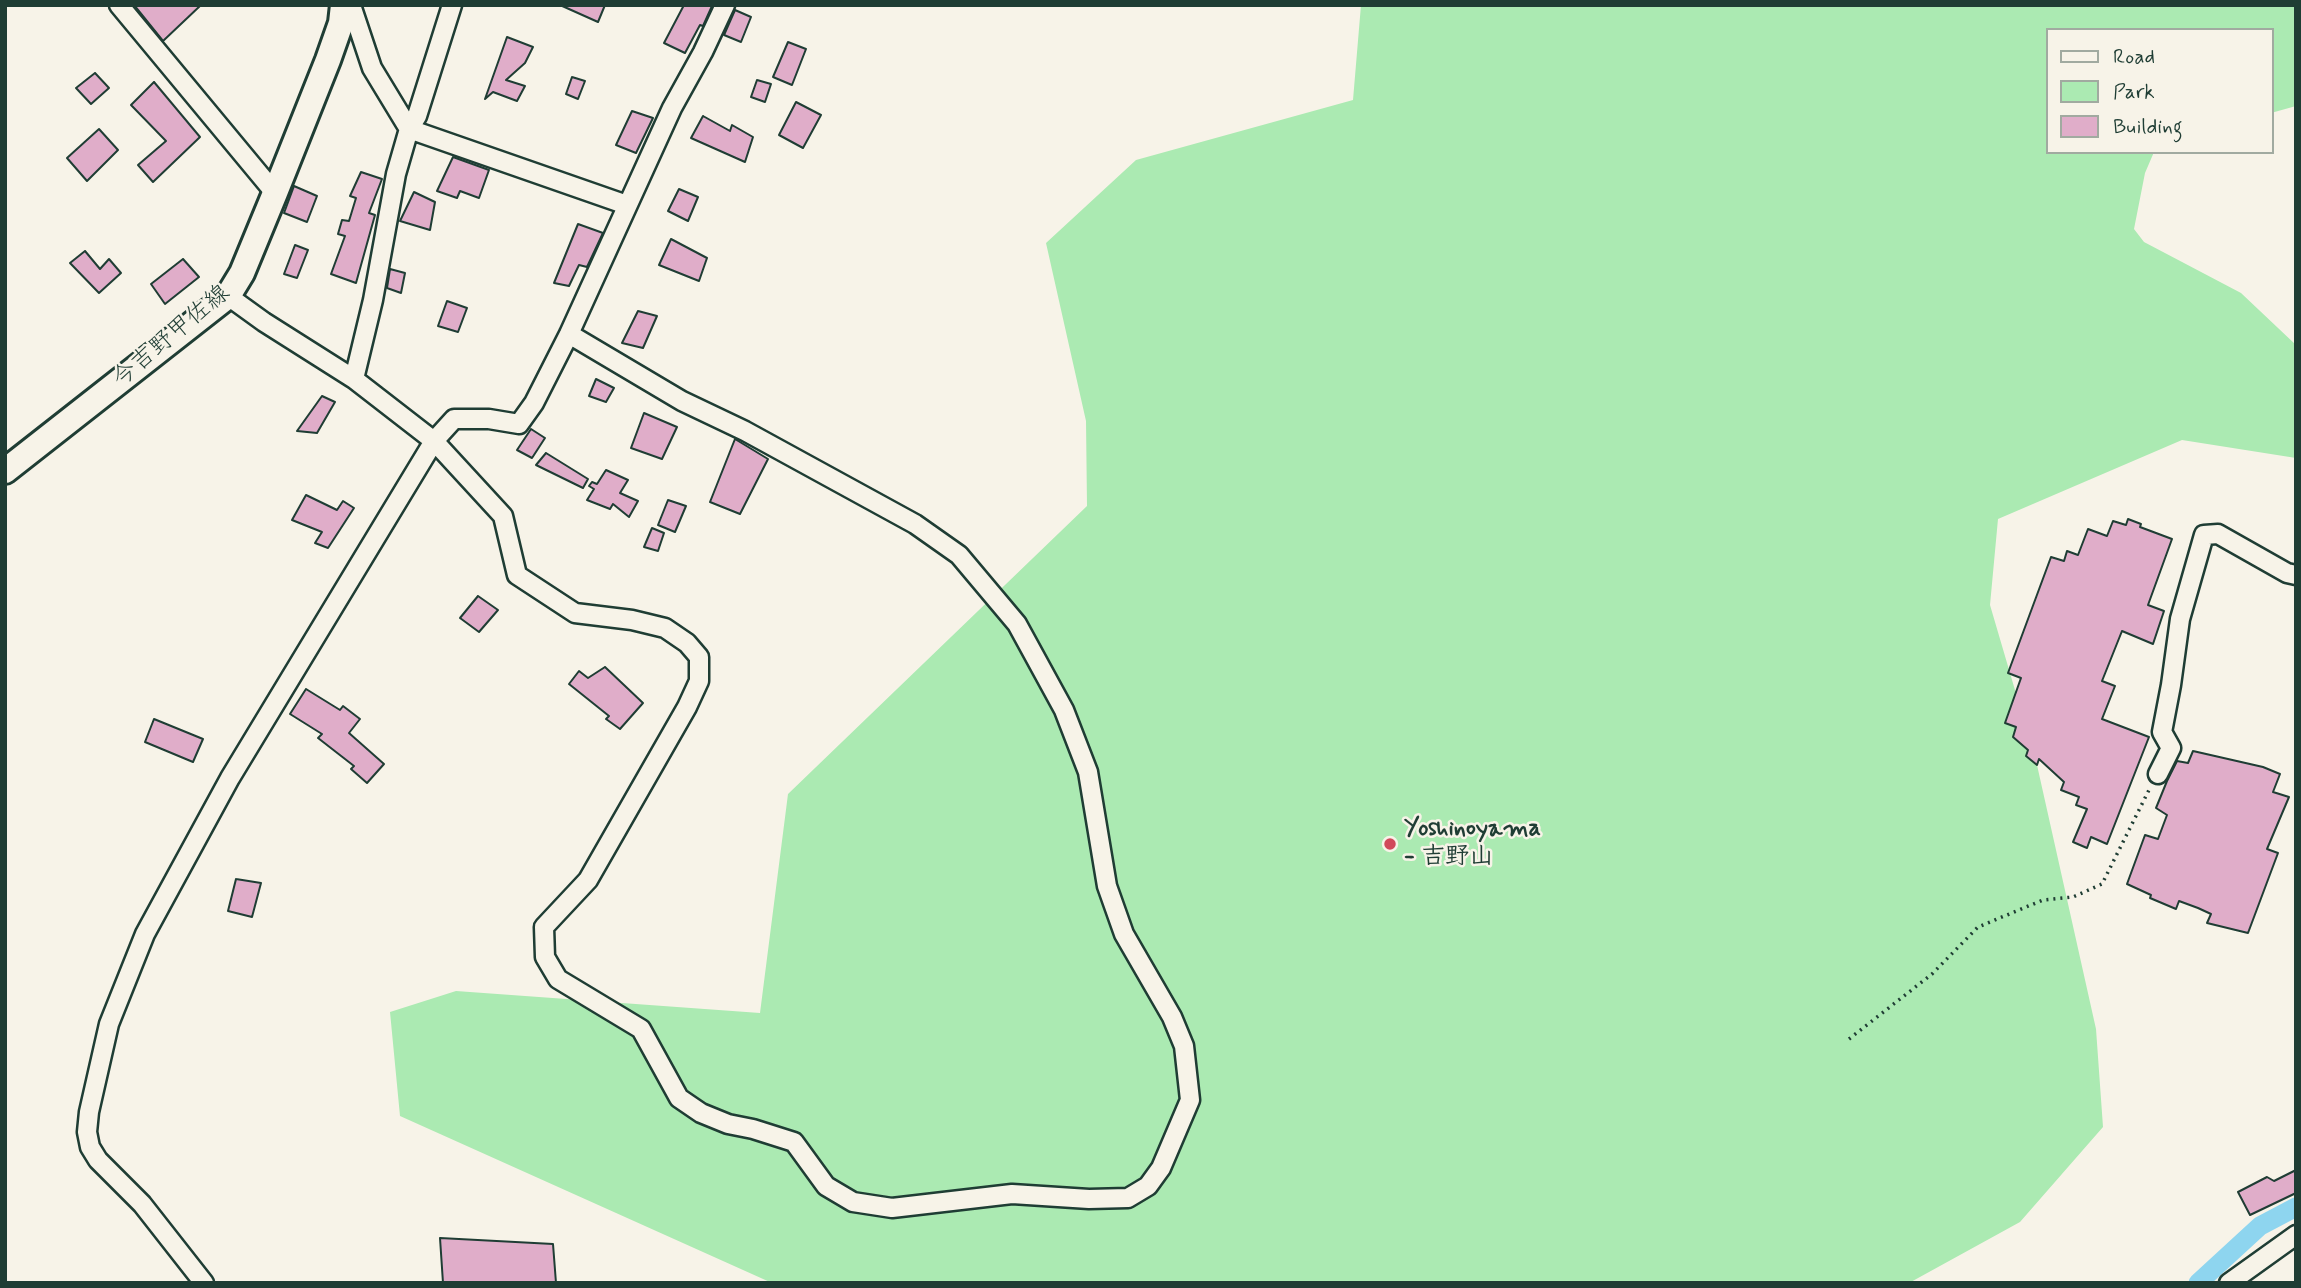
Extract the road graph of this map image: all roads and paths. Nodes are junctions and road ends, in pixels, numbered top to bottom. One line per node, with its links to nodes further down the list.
1 (119, 5): 7 (street)
2 (343, 5): 7 (main road, 今吉野甲佐線)
3 (351, 5): 6 (street)
4 (452, 5): 6 (street)
5 (725, 5): 8 (street)
6 (409, 129): 8 (street); 11 (street)
7 (275, 193): 9 (main road, 今吉野甲佐線)
8 (627, 205): 10 (street)
9 (228, 296): 11 (street); 13 (main road, 今吉野甲佐線)
10 (569, 334): 12 (street); 12 (street)
11 (354, 379): 12 (street)
12 (434, 441): 18 (street)
13 (5, 471)
14 (2296, 575): 15 (street)
15 (2158, 774): 16 (path)
16 (1849, 1039)
17 (2296, 1236): 19 (street)
18 (204, 1283)
19 (2229, 1283)

